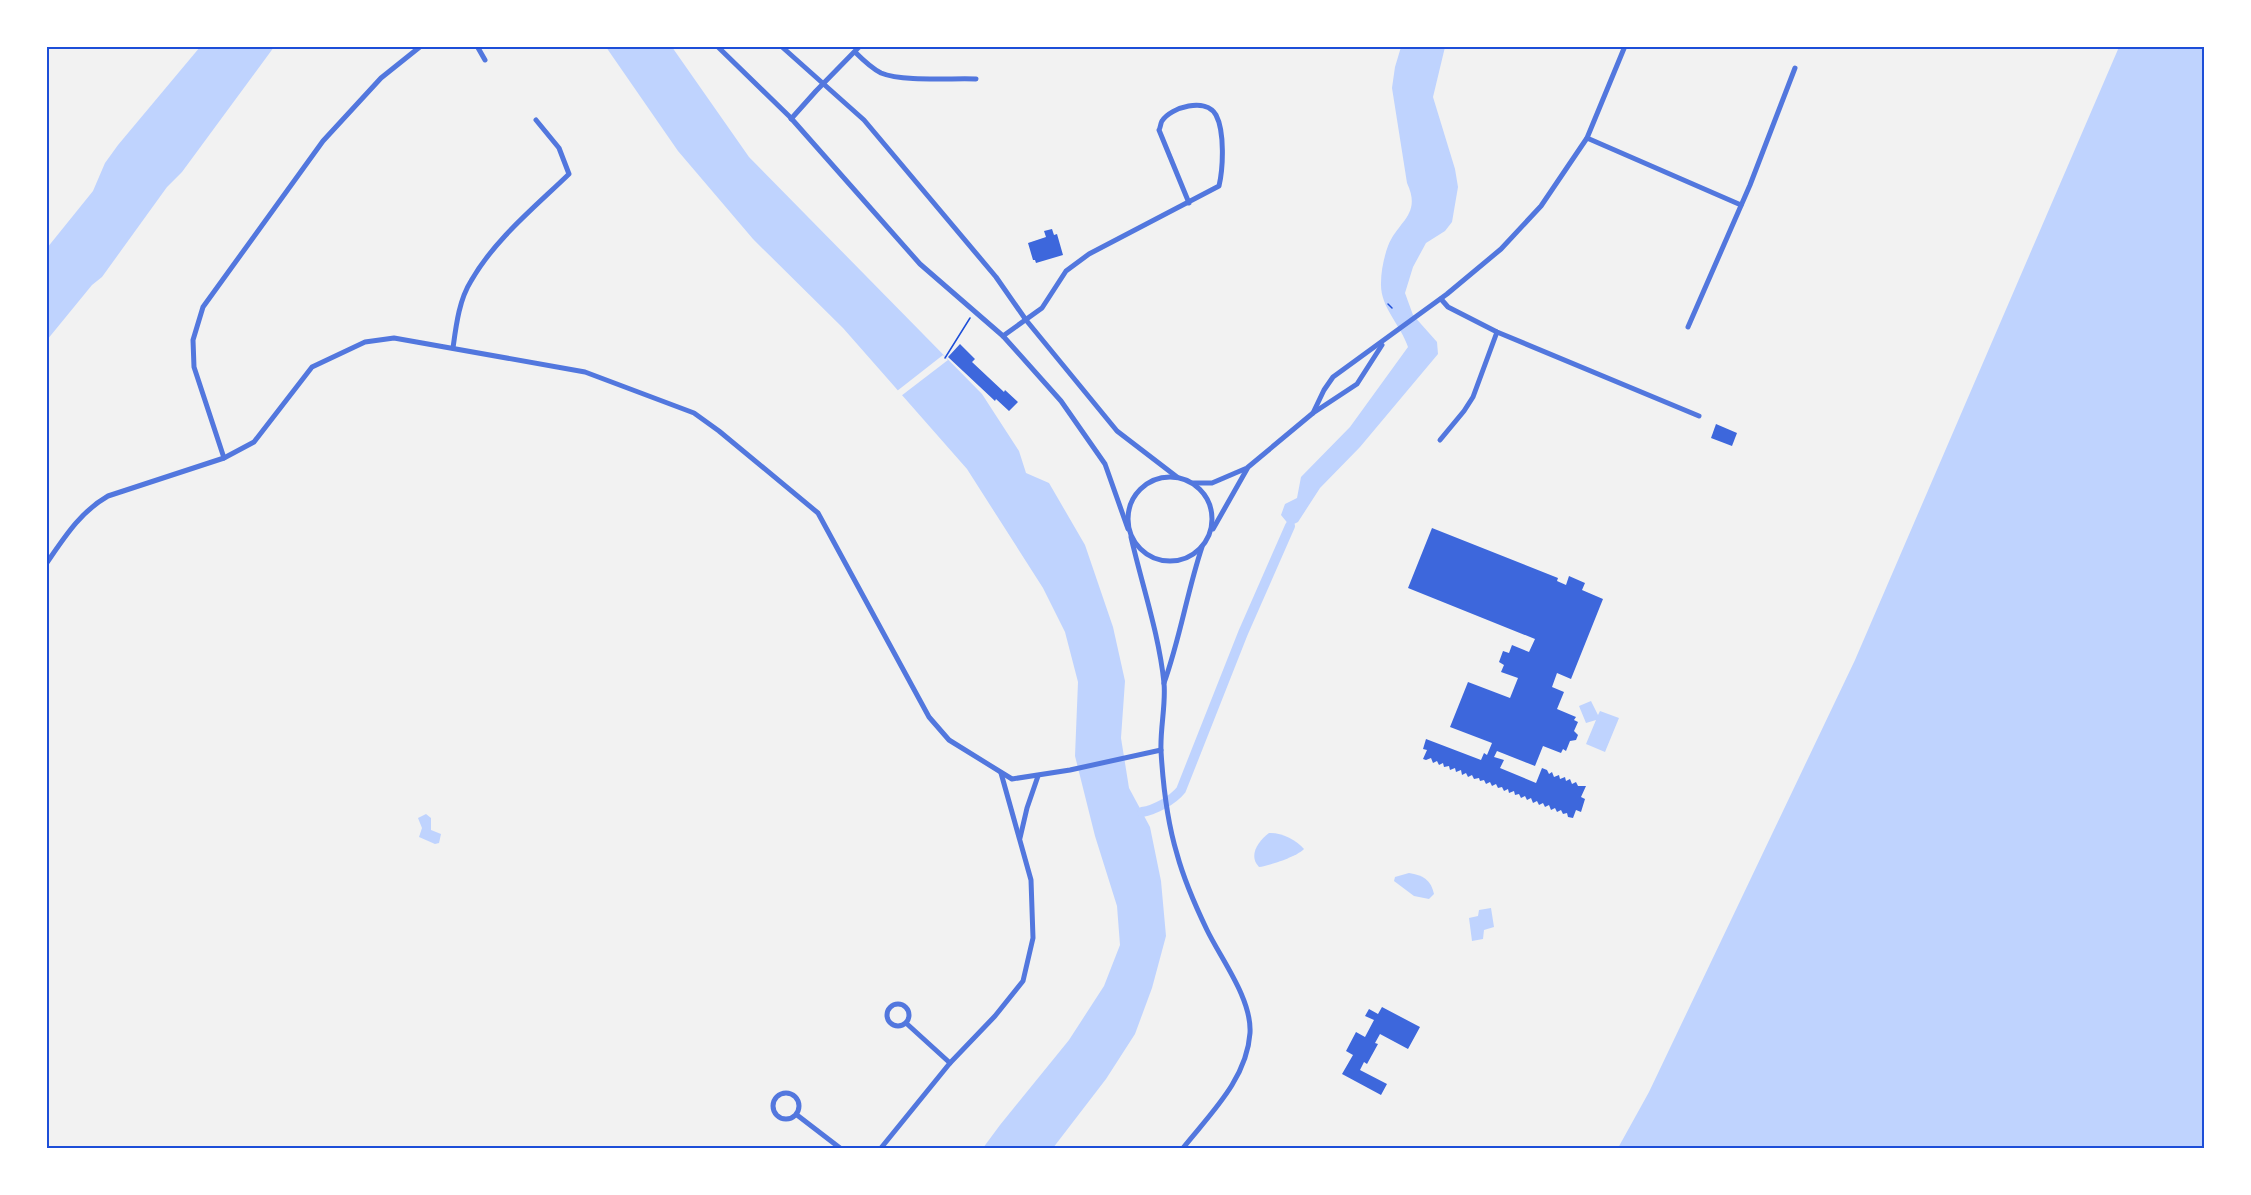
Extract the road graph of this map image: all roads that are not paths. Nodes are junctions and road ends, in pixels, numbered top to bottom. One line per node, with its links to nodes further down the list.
1 (421, 46): 27 (street)
2 (477, 46): 8 (street)
3 (717, 46): 12 (street)
4 (781, 46): 11 (street)
5 (860, 46): 7 (street)
6 (1625, 46): 14 (street)
7 (855, 52): 10 (street); 11 (street)
8 (485, 60)
9 (1795, 68): 16 (street)
10 (976, 79)
11 (822, 84): 12 (street); 18 (street)
12 (791, 119): 21 (street)
13 (536, 120): 23 (street)
14 (1587, 138): 16 (street); 17 (street)
15 (1189, 203): 15 (street); 18 (street)
16 (1741, 205): 19 (street)
17 (1441, 299): 20 (street); 22 (street)
18 (1026, 320): 21 (street); 29 (street)
19 (1688, 327)
20 (1497, 332): 25 (street); 26 (street)
21 (1003, 336): 31 (street)
22 (1388, 339): 24 (street); 24 (street)
23 (453, 348): 27 (street); 38 (street)
24 (1313, 413): 28 (street)
25 (1699, 416)
26 (1440, 440)
27 (224, 458): 35 (street)
28 (1247, 468): 30 (street); 32 (street)
29 (1177, 477): 30 (street); 31 (street)
30 (1192, 483): 32 (street)
31 (1128, 529): 33 (street)
32 (1210, 534): 34 (street)
33 (1131, 537): 34 (street); 36 (street)
34 (1202, 547): 36 (street)
35 (46, 564)
36 (1164, 684): 37 (street)
37 (1161, 750): 39 (street); 46 (street)
38 (1001, 773): 39 (street); 40 (street)
39 (1038, 776): 40 (street)
40 (1020, 839): 42 (street)
41 (906, 1023): 41 (street); 42 (street)
42 (950, 1064): 45 (street)
43 (797, 1114): 43 (street); 44 (street)
44 (840, 1149)
45 (881, 1149)
46 (1183, 1149)

